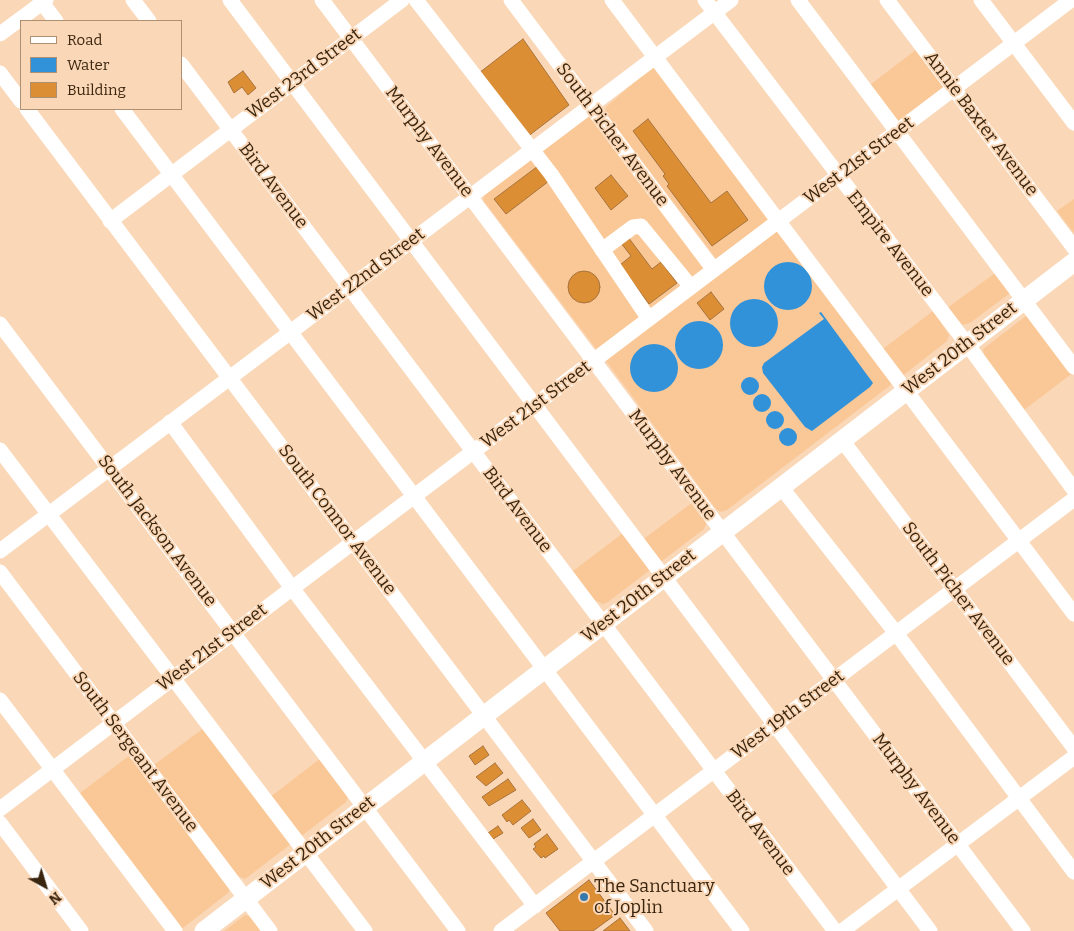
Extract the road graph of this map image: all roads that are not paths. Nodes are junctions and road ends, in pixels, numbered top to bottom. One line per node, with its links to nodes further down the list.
1 (133, 0): 17 (street)
2 (230, 0): 24 (street)
3 (322, 0): 19 (street, Murphy Avenue)
4 (402, 0): 19 (street, West 23rd Street)
5 (416, 0): 33 (street)
6 (511, 0): 27 (street, South Picher Avenue)
7 (612, 0): 21 (street)
8 (705, 0): 15 (street, Empire Avenue)
9 (731, 0): 15 (street, West 22nd Street)
10 (798, 0): 32 (street)
11 (887, 0): 25 (street, Annie Baxter Avenue)
12 (981, 0): 20 (street)
13 (1071, 0): 20 (street, West 21st Street)
14 (43, 1): 16 (street); 18 (street)
15 (714, 13): 21 (street, West 22nd Street); 35 (street, Empire Avenue)
16 (55, 20)
17 (148, 20)
18 (0, 34)
19 (351, 38): 24 (street, West 23rd Street); 36 (street, Murphy Avenue)
20 (1014, 43): 25 (street, West 21st Street); 30 (street)
21 (655, 57): 27 (street, West 22nd Street); 37 (street)
22 (182, 65): 31 (street, Bird Avenue)
23 (0, 73): 26 (street)
24 (293, 83): 31 (street, West 23rd Street); 39 (street)
25 (954, 89): 32 (street, West 21st Street); 40 (street, Annie Baxter Avenue)
26 (20, 101)
27 (590, 106): 33 (street, West 22nd Street); 43 (street, South Picher Avenue)
28 (28, 110): 38 (street, South Connor Avenue)
29 (123, 110): 34 (street)
30 (1074, 123)
31 (231, 130): 34 (street, West 23rd Street); 44 (street, Bird Avenue)
32 (898, 132): 35 (street, West 21st Street); 46 (street)
33 (533, 149): 36 (street, West 22nd Street); 41 (street)
34 (172, 175): 38 (street, West 23rd Street); 49 (street)
35 (838, 177): 37 (street, West 21st Street); 50 (street, Empire Avenue)
36 (470, 196): 39 (street, West 22nd Street); 51 (street, Murphy Avenue)
37 (779, 221): 43 (street, West 21st Street); 54 (street)
38 (110, 222): 53 (street, South Connor Avenue)
39 (411, 241): 44 (street, West 22nd Street); 55 (street)
40 (1074, 248)
41 (602, 250): 45 (street); 47 (street)
42 (1074, 262): 46 (main road, West 20th Street)
43 (714, 270): 45 (street, West 21st Street)
44 (350, 287): 49 (street, West 22nd Street); 59 (street, Bird Avenue)
45 (691, 287): 47 (street, West 21st Street)
46 (1024, 300): 50 (main road, West 20th Street); 52 (street)
47 (649, 319): 51 (street, West 21st Street)
48 (0, 324): 60 (street, South Jackson Avenue)
49 (290, 332): 53 (street, West 22nd Street); 63 (street)
50 (967, 344): 54 (main road, West 20th Street); 62 (street, Empire Avenue)
51 (594, 361): 55 (street, West 21st Street); 66 (street, Murphy Avenue)
52 (1074, 367)
53 (229, 378): 56 (street, West 22nd Street); 68 (street, South Connor Avenue)
54 (906, 391): 57 (main road, West 20th Street); 67 (street)
55 (535, 406): 59 (street, West 21st Street); 71 (street)
56 (170, 422): 60 (street, West 22nd Street); 72 (street)
57 (842, 440): 61 (main road, West 20th Street); 73 (street, South Picher Avenue)
58 (0, 450): 65 (street)
59 (473, 452): 63 (street, West 21st Street); 75 (street, Bird Avenue)
60 (109, 468): 65 (street, West 22nd Street); 76 (street, South Jackson Avenue)
61 (782, 487): 66 (main road, West 20th Street); 77 (street)
62 (1074, 490)
63 (414, 496): 68 (street, West 21st Street); 78 (street)
64 (1074, 499): 67 (street, West 19th Street)
65 (49, 514): 69 (street, West 22nd Street); 79 (street)
66 (722, 532): 71 (main road, West 20th Street); 80 (street, Murphy Avenue)
67 (1019, 541): 73 (street, West 19th Street); 74 (street)
68 (353, 542): 72 (street, West 21st Street); 82 (street, South Connor Avenue)
69 (0, 551)
70 (0, 572): 83 (street, South Sergeant Avenue)
71 (663, 578): 75 (main road, West 20th Street); 84 (street)
72 (292, 588): 76 (street, West 21st Street); 87 (street)
73 (954, 589): 77 (street, West 19th Street); 85 (street, South Picher Avenue)
74 (1074, 614)
75 (603, 624): 78 (main road, West 20th Street); 89 (street, Bird Avenue)
76 (233, 632): 79 (street, West 21st Street); 91 (street, South Jackson Avenue)
77 (896, 633): 80 (street, West 19th Street); 90 (street)
78 (544, 669): 82 (main road, West 20th Street); 93 (street)
79 (174, 677): 83 (street, West 21st Street); 96 (street)
80 (834, 680): 84 (street, West 19th Street); 95 (street, Murphy Avenue)
81 (0, 700): 88 (street)
82 (484, 716): 87 (main road, West 20th Street); 97 (street, South Connor Avenue)
83 (113, 723): 88 (street, West 21st Street); 100 (street, South Sergeant Avenue)
84 (776, 724): 89 (street, West 19th Street); 99 (street)
85 (1074, 748)
86 (1074, 757): 90 (street)
87 (424, 762): 91 (main road, West 20th Street); 101 (street)
88 (52, 770): 92 (street, West 21st Street); 103 (street)
89 (714, 771): 93 (street, West 19th Street); 111 (street, Bird Avenue)
90 (1019, 798): 95 (street); 98 (street)
91 (365, 807): 96 (main road, West 20th Street); 107 (street, South Jackson Avenue)
92 (0, 809)
93 (654, 816): 97 (street, West 19th Street); 110 (street)
94 (0, 823): 102 (street)
95 (958, 844): 99 (street); 114 (street, Murphy Avenue)
96 (306, 853): 100 (main road, West 20th Street); 106 (street)
97 (594, 861): 101 (street, West 19th Street); 109 (street, South Connor Avenue)
98 (1074, 872)
99 (898, 889): 112 (street); 113 (street)
100 (246, 899): 104 (main road, West 20th Street); 105 (street, South Sergeant Avenue)
101 (535, 906): 108 (street, West 19th Street)
102 (81, 931)
103 (175, 931)
104 (204, 931)
105 (270, 931)
106 (365, 931)
107 (458, 931)
108 (501, 931)
109 (646, 931)
110 (742, 931)
111 (835, 931)
112 (842, 931)
113 (930, 931)
114 (1023, 931)

